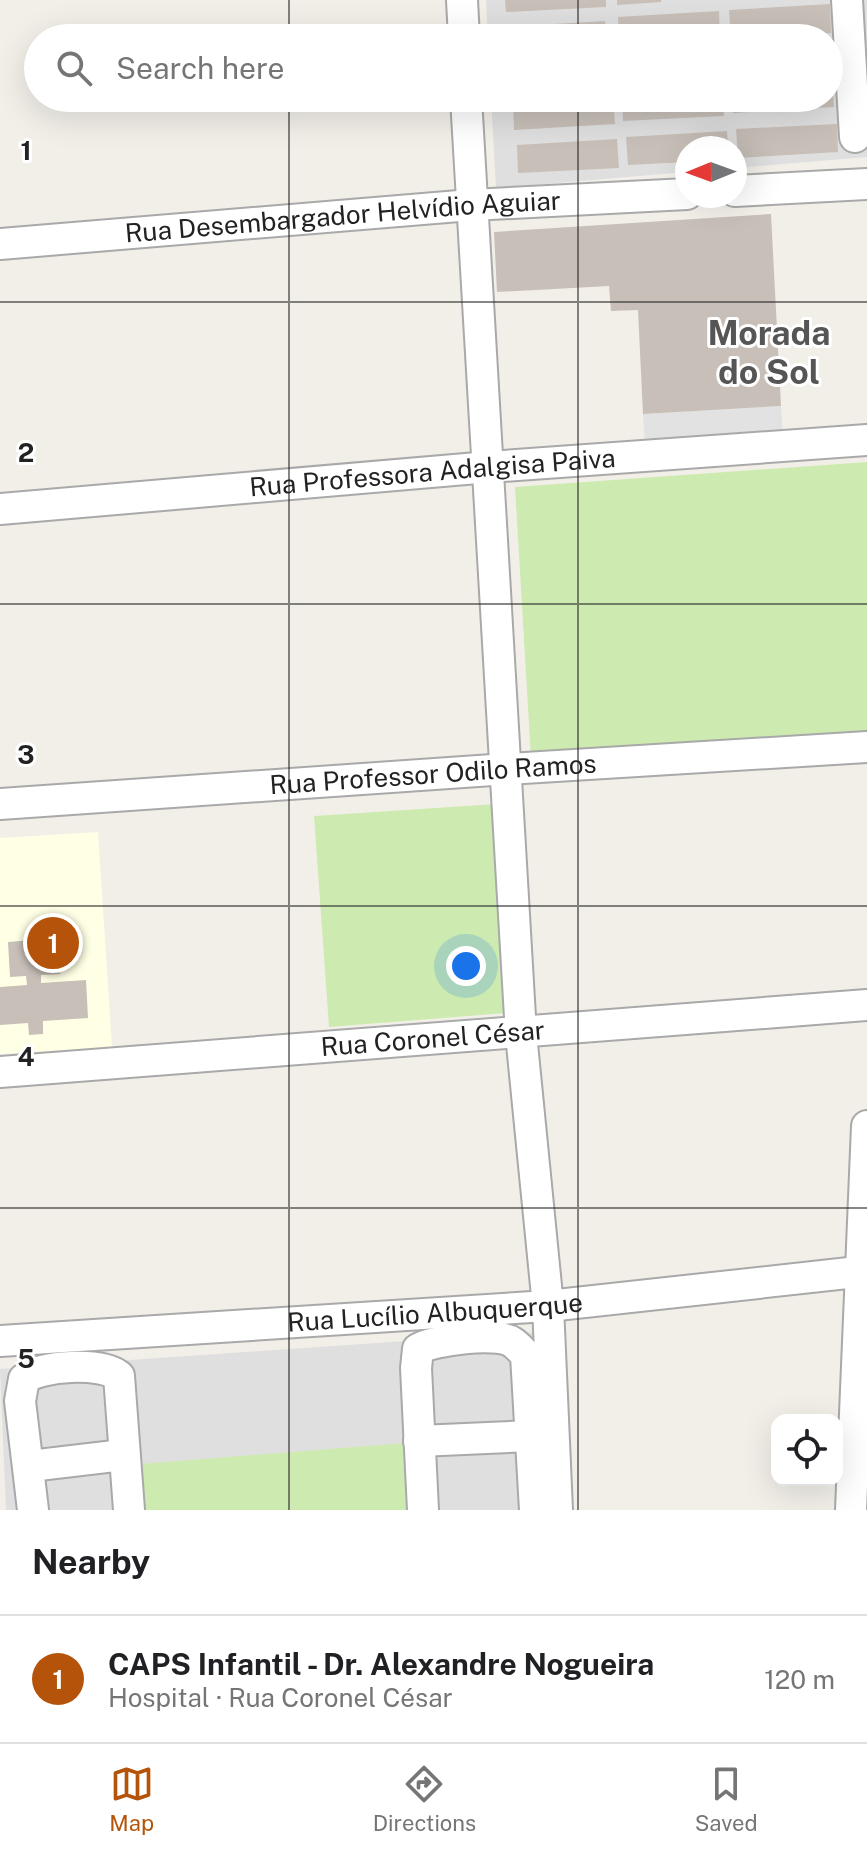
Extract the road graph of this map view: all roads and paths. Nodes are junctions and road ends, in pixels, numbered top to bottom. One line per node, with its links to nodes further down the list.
1 (462, 0): 3 (street)
2 (847, 0): 4 (street)
3 (463, 24)
4 (843, 33)
5 (843, 74): 7 (street)
6 (467, 112): 11 (street)
7 (855, 137)
8 (867, 184): 9 (street)
9 (747, 190)
10 (675, 195): 11 (street, Rua Desembargador Helvídio Aguiar)
11 (471, 205): 12 (street, Rua Desembargador Helvídio Aguiar); 14 (street)
12 (0, 244)
13 (867, 440): 14 (street, Rua Professora Adalgisa Paiva)
14 (489, 467): 15 (street, Rua Professora Adalgisa Paiva); 17 (street)
15 (0, 509)
16 (867, 747): 17 (street, Rua Professor Odilo Ramos)
17 (507, 769): 18 (street, Rua Professor Odilo Ramos); 20 (street)
18 (0, 804)
19 (867, 1005): 20 (street, Rua Coronel César)
20 (521, 1034): 21 (street, Rua Coronel César); 24 (street)
21 (0, 1072)
22 (867, 1126): 23 (street)
23 (864, 1271): 24 (street, Rua Lucílio Albuquerque); 35 (street)
24 (548, 1306): 25 (street, Rua Lucílio Albuquerque); 34 (street)
25 (0, 1341)
26 (530, 1436): 27 (street); 27 (street); 33 (street)
27 (419, 1441): 32 (street)
28 (123, 1455): 29 (street); 29 (street); 31 (street)
29 (30, 1466): 30 (street)
30 (33, 1510)
31 (129, 1510)
32 (423, 1510)
33 (535, 1510)
34 (557, 1510)
35 (851, 1510)

